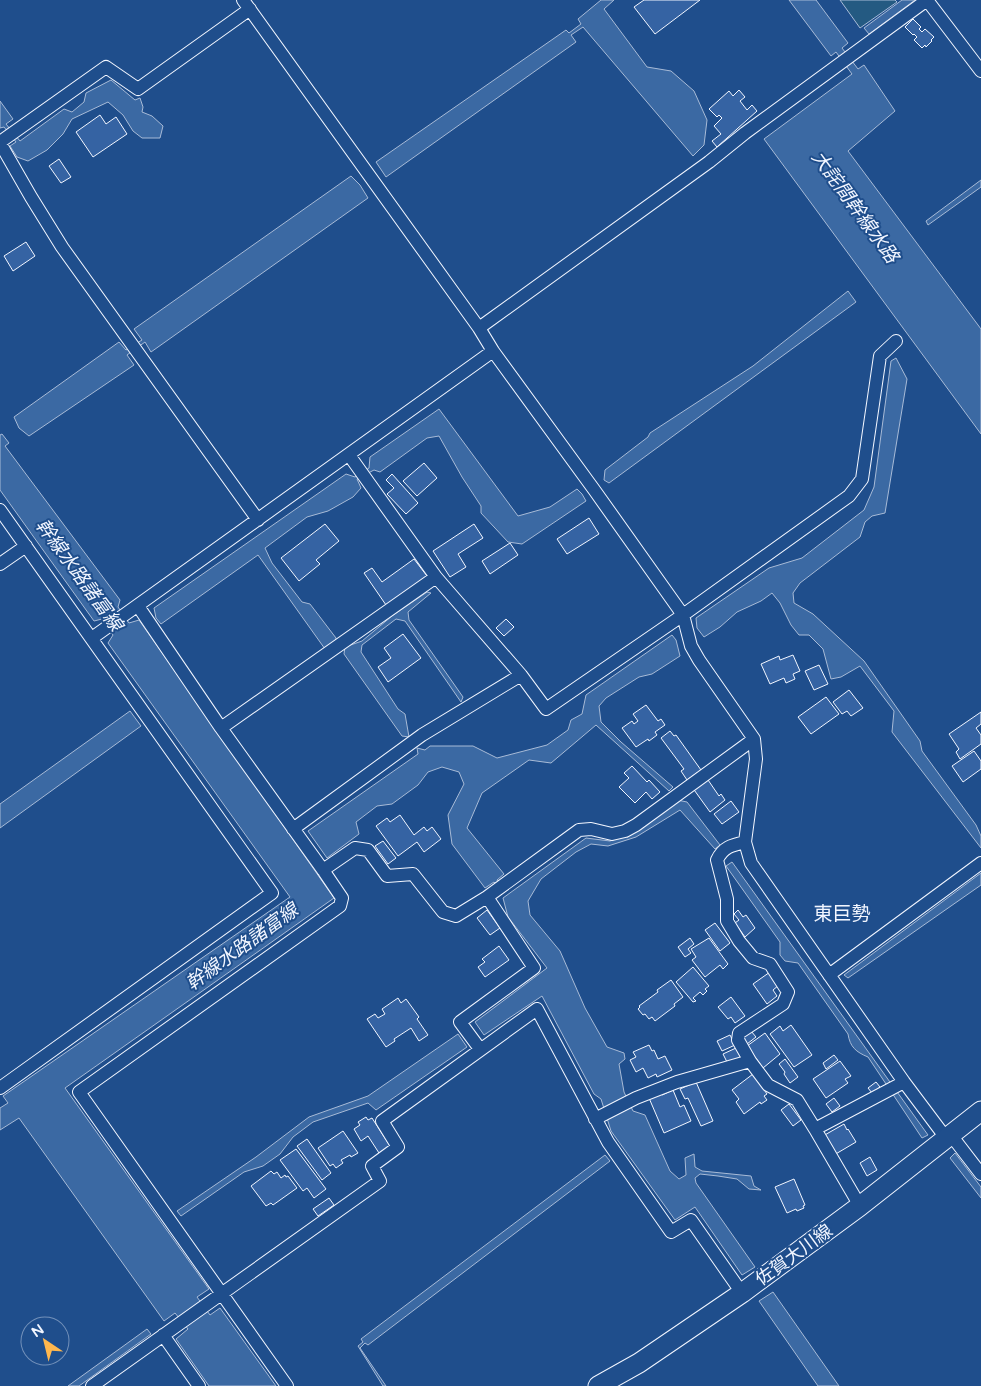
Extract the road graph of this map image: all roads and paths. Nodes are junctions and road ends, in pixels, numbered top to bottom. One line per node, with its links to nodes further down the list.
1 (927, 0): 3 (street); 5 (street)
2 (246, 5): 4 (street); 5 (street)
3 (981, 72)
4 (6, 138): 10 (street)
5 (479, 328): 7 (street)
6 (896, 341): 15 (street)
7 (493, 350): 8 (street); 15 (street)
8 (349, 455): 10 (street); 13 (street)
9 (0, 510): 11 (street)
10 (258, 520): 14 (street)
11 (26, 546): 12 (street); 16 (street)
12 (0, 564)
13 (436, 577): 17 (street); 18 (street)
14 (132, 610): 16 (street); 18 (street)
15 (683, 616): 17 (street); 19 (street)
16 (92, 638): 29 (street)
17 (521, 675): 20 (street)
18 (221, 728): 20 (street)
19 (754, 739): 21 (street); 24 (street)
20 (294, 829): 23 (street)
21 (745, 842): 25 (street); 27 (street)
22 (981, 863): 25 (street)
23 (323, 870): 24 (street); 36 (street)
24 (486, 897): 26 (street)
25 (829, 975): 28 (street)
26 (480, 1050): 31 (street); 36 (street)
27 (750, 1062): 31 (street); 32 (street)
28 (904, 1082): 32 (street); 33 (street)
29 (0, 1088)
30 (981, 1111): 33 (main road, 佐賀大川線)
31 (595, 1118): 37 (street)
32 (815, 1129): 35 (street)
33 (948, 1136): 34 (street); 35 (main road, 佐賀大川線)
34 (981, 1174)
35 (860, 1206): 37 (main road, 佐賀大川線)
36 (222, 1293): 38 (street); 41 (street)
37 (742, 1293): 42 (main road, 佐賀大川線)
38 (163, 1335): 39 (street); 40 (street)
39 (92, 1386)
40 (199, 1386)
41 (287, 1386)
42 (598, 1386)

